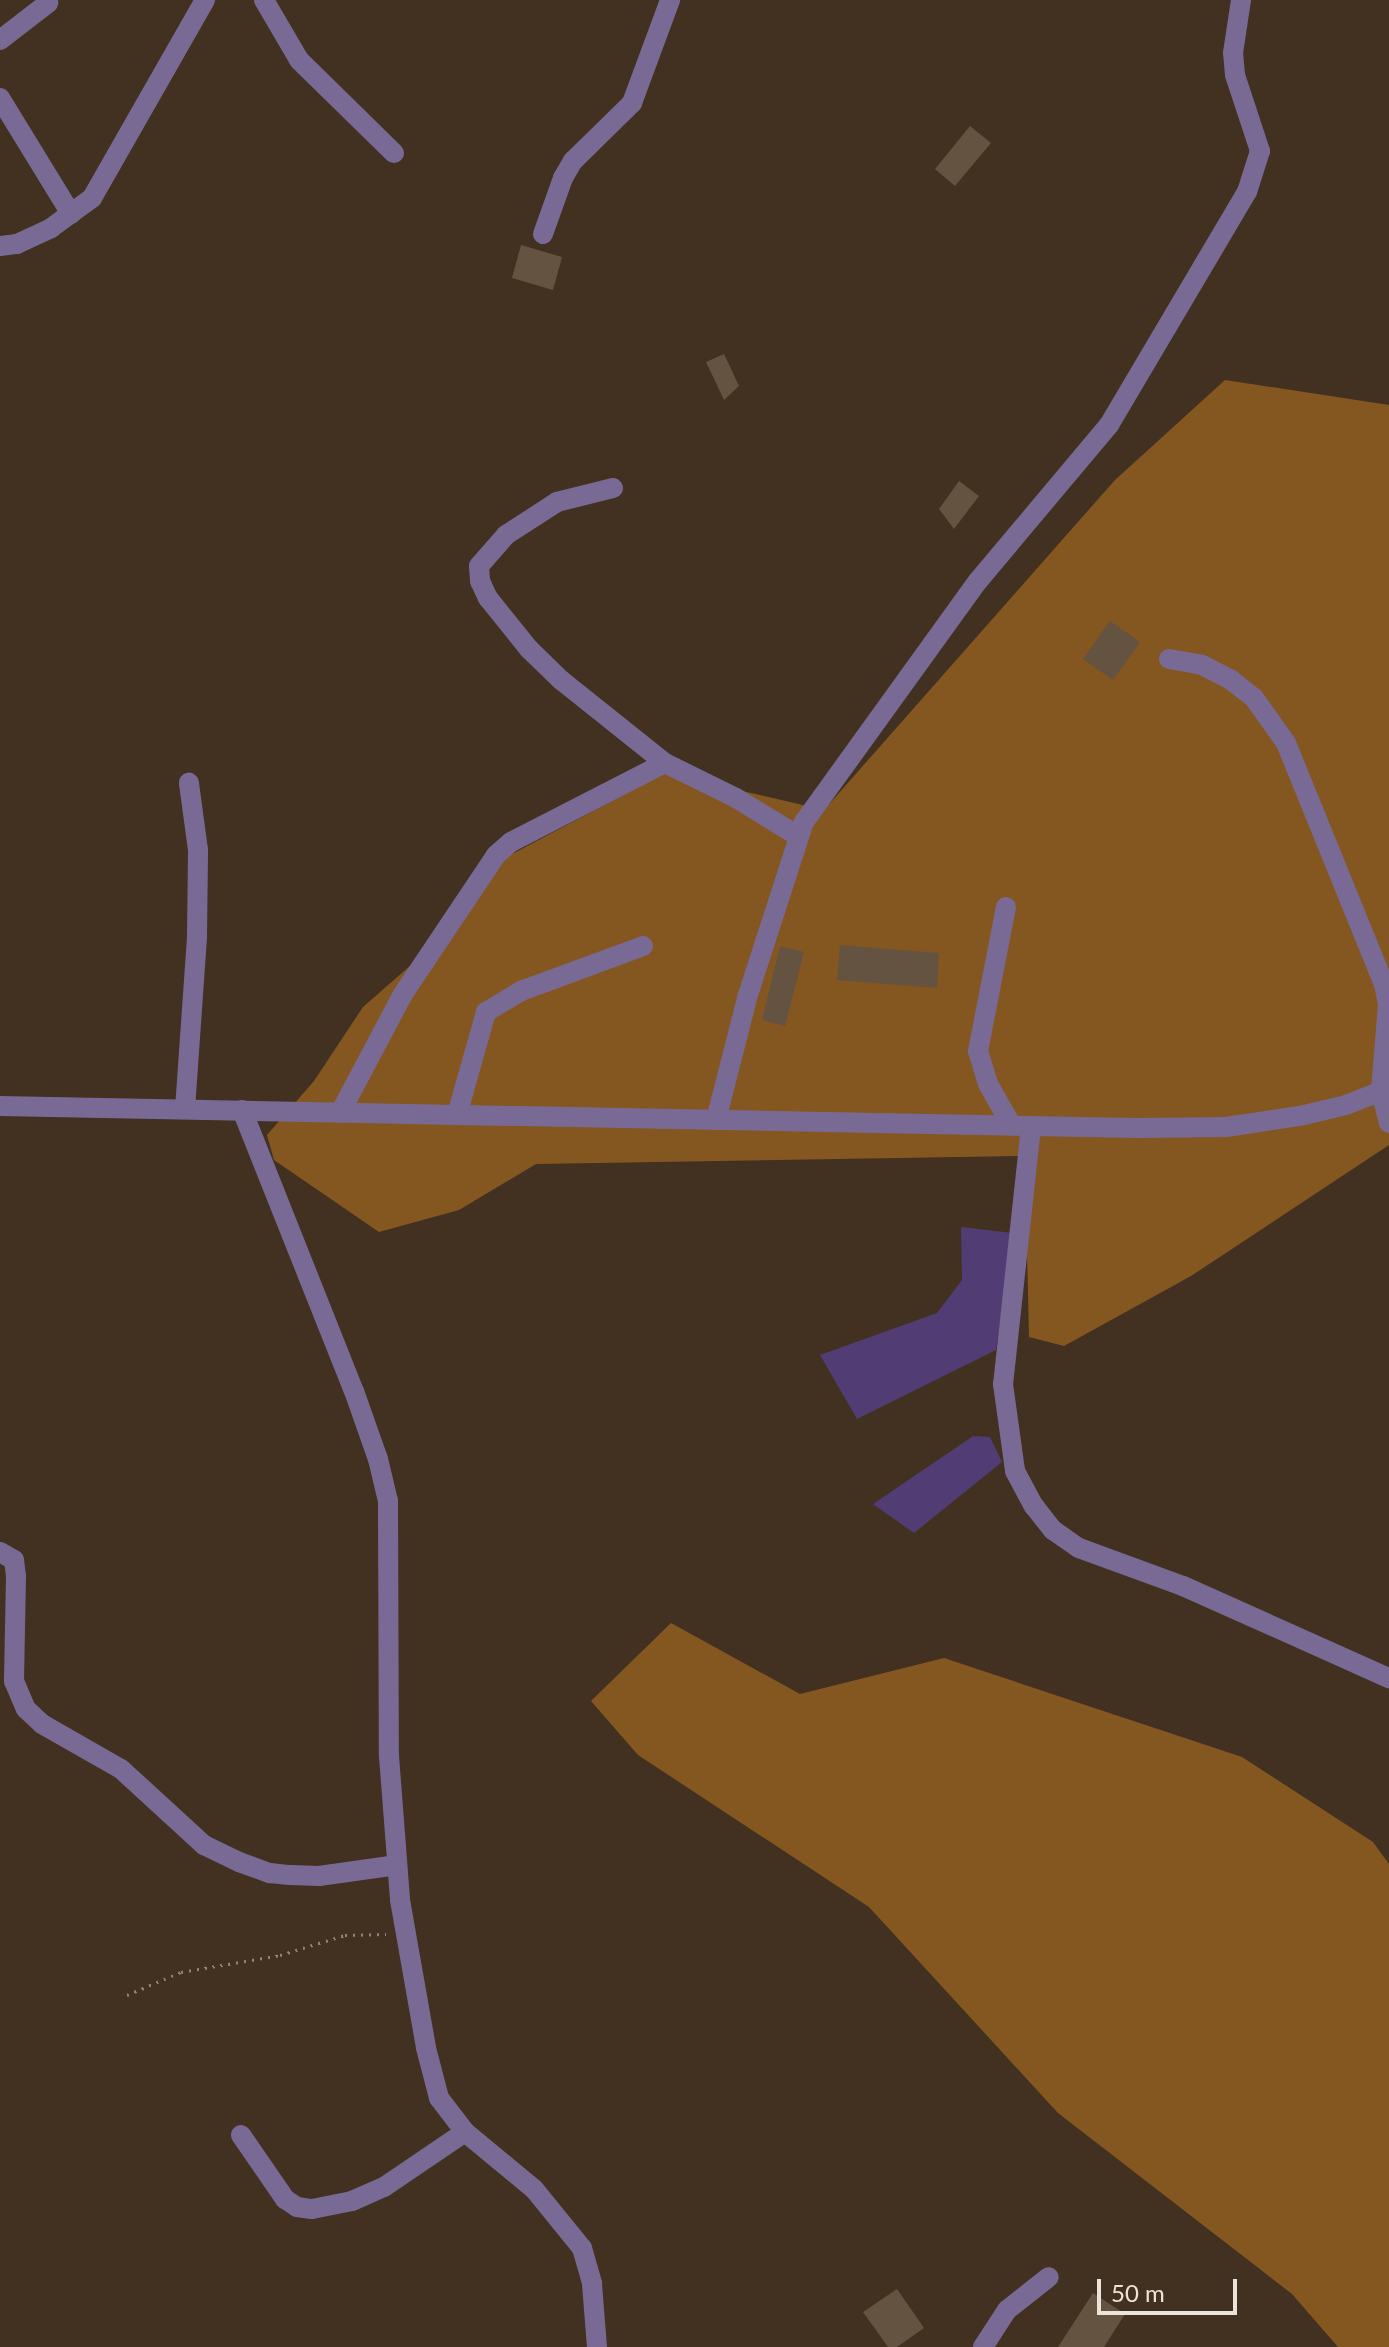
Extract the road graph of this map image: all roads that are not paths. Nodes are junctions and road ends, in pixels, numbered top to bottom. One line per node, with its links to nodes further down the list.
1 (205, 0): 9 (street)
2 (264, 0): 8 (street)
3 (670, 0): 10 (street)
4 (1241, 0): 16 (street)
5 (48, 3): 6 (street)
6 (0, 40)
7 (0, 98): 9 (street)
8 (394, 153)
9 (71, 214): 11 (street)
10 (543, 234)
11 (0, 246)
12 (613, 488): 14 (street)
13 (1169, 659): 19 (street)
14 (665, 763): 16 (street); 23 (street)
15 (189, 783): 21 (street)
16 (798, 836): 25 (street)
17 (1006, 907): 27 (street)
18 (643, 946): 24 (street)
19 (1385, 1090): 26 (street); 27 (street)
20 (0, 1106): 21 (street)
21 (185, 1109): 22 (street)
22 (242, 1110): 23 (street); 30 (street)
23 (340, 1113): 24 (street)
24 (457, 1115): 25 (street)
25 (716, 1120): 27 (street)
26 (1389, 1123)
27 (1022, 1126): 29 (street)
28 (0, 1552): 30 (street)
29 (1389, 1678)
30 (397, 1865): 31 (street)
31 (465, 2132): 32 (street); 34 (street)
32 (241, 2135)
33 (1049, 2277): 35 (street)
34 (597, 2347)
35 (983, 2347)

